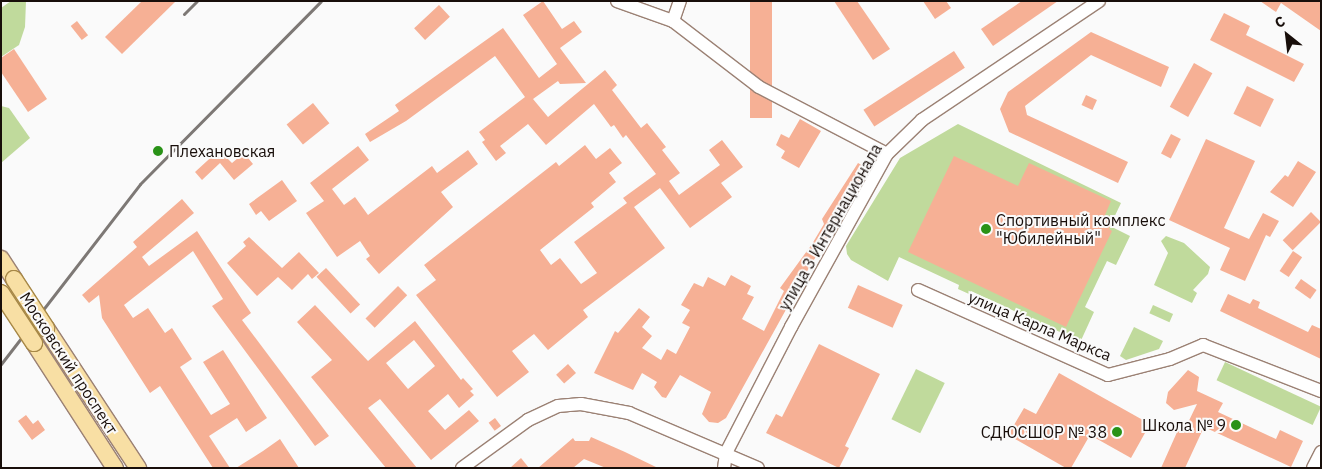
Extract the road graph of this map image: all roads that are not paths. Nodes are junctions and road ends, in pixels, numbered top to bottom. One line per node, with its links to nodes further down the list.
1 (617, 1): 4 (street)
2 (680, 1): 4 (street)
3 (1099, 1): 5 (street, улица 3 Интернационала)
4 (673, 21): 5 (street)
5 (887, 154): 11 (street, улица 3 Интернационала)
6 (1, 259): 13 (main road, Московский проспект, bridge)
7 (918, 290): 9 (street, улица Карла Маркса)
8 (1, 293): 12 (main road, Московский проспект, bridge)
9 (1321, 392)
10 (1321, 452): 17 (street)
11 (726, 453): 14 (street); 15 (street, улица 3 Интернационала); 16 (street)
12 (115, 468)
13 (138, 468)
14 (462, 468)
15 (724, 468)
16 (758, 468)
17 (1314, 468)

